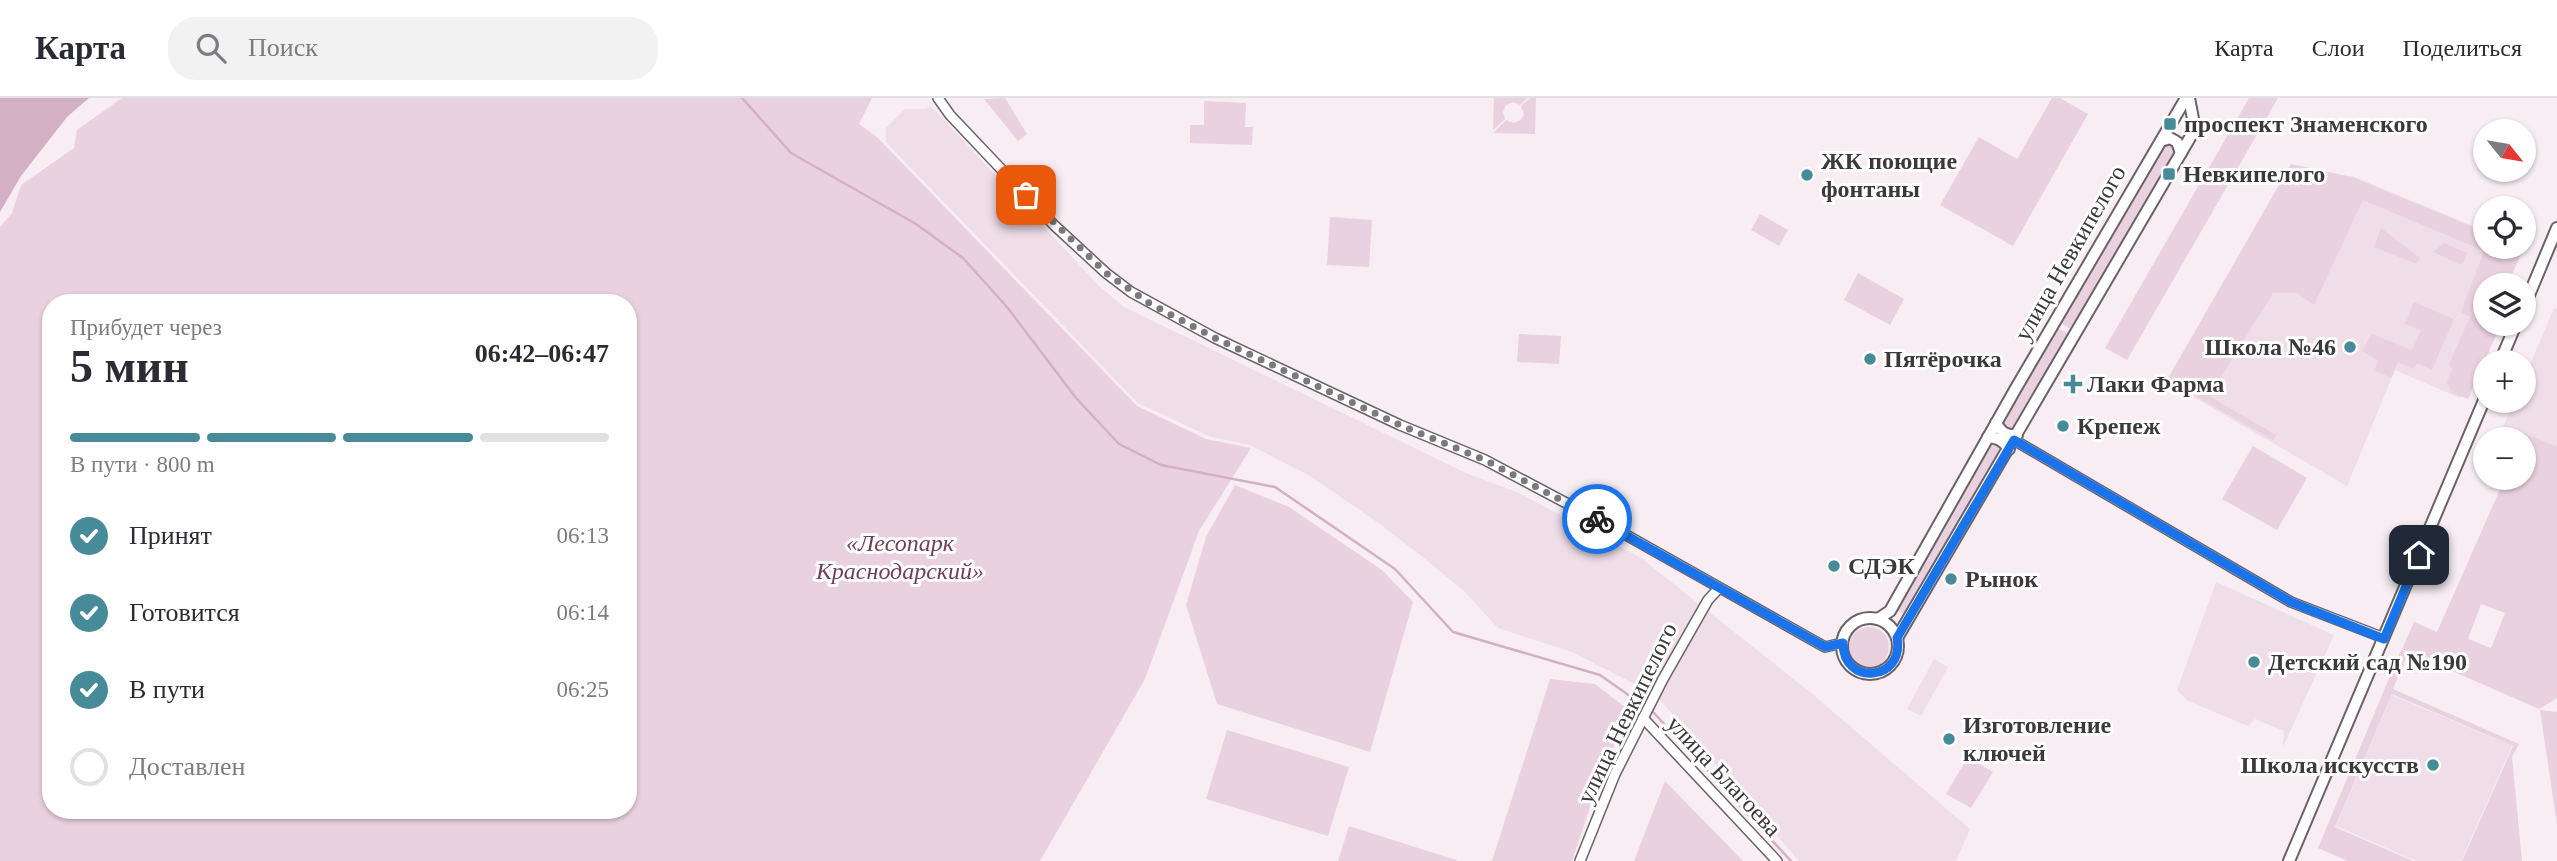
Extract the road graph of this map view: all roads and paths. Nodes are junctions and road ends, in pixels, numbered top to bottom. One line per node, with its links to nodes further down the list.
1 (938, 98): 11 (street)
2 (2187, 98): 3 (street, улица Невкипелого); 4 (street, улица Невкипелого)
3 (2161, 141): 4 (street); 8 (street, улица Невкипелого)
4 (2181, 152): 10 (street, улица Невкипелого)
5 (2557, 228): 6 (street)
6 (2536, 278)
7 (2479, 413): 14 (street)
8 (1996, 423): 9 (street, улица Невкипелого); 10 (street)
9 (1988, 438): 10 (street); 12 (street, улица Невкипелого)
10 (2014, 441): 13 (street, улица Невкипелого); 14 (street)
11 (1719, 588): 15 (street); 16 (street, улица Невкипелого)
12 (1878, 619): 13 (street); 15 (street)
13 (1897, 638): 15 (street)
14 (2384, 639): 19 (street)
15 (1843, 643)
16 (1644, 715): 17 (street, улица Невкипелого); 18 (street, улица Благоева)
17 (1580, 861)
18 (1777, 861)
19 (2289, 861)

